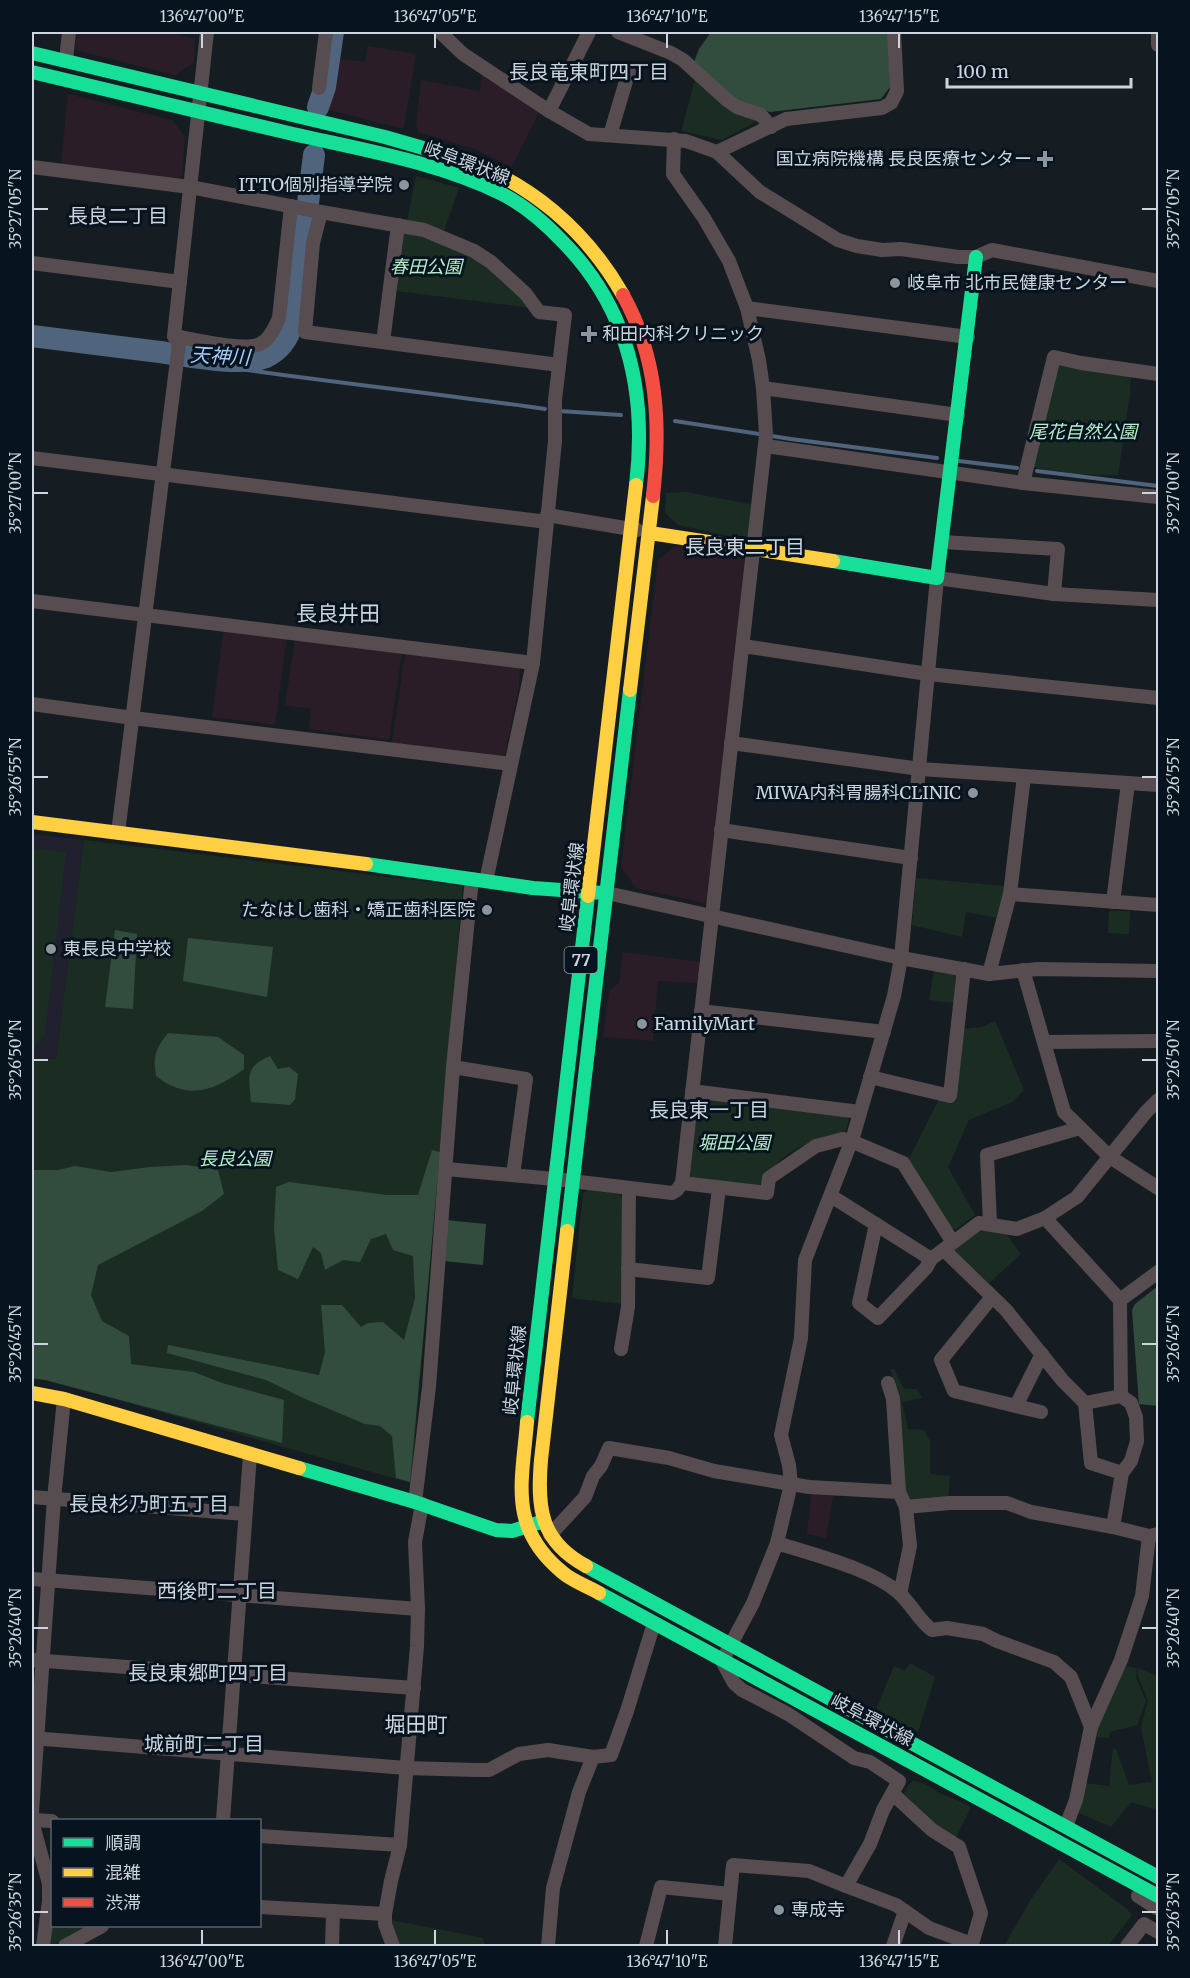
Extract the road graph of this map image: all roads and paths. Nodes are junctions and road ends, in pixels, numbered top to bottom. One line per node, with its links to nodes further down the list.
1 (69, 32): 11 (street)
2 (207, 32): 15 (street)
3 (326, 32): 14 (street)
4 (440, 32): 16 (street)
5 (590, 32): 16 (street)
6 (618, 32): 18 (street)
7 (894, 32): 18 (street)
8 (1158, 34): 9 (street)
9 (1158, 45)
10 (32, 53): 11 (main road, 岐阜環状線 / 77)
11 (66, 60): 15 (main road, 岐阜環状線 / 77)
12 (629, 71): 19 (street)
13 (32, 72): 17 (main road, 岐阜環状線 / 77)
14 (319, 88)
15 (200, 93): 17 (street); 47 (main road, 岐阜環状線 / 77)
16 (549, 111): 19 (street)
17 (198, 112): 23 (street); 46 (main road, 岐阜環状線 / 77)
18 (771, 127): 21 (street)
19 (610, 135): 20 (street)
20 (674, 139): 21 (street); 31 (street)
21 (717, 152): 27 (street)
22 (32, 167): 23 (street)
23 (190, 187): 24 (street); 30 (street)
24 (294, 207): 25 (street); 33 (street)
25 (317, 211): 26 (street); 34 (street)
26 (398, 225): 34 (street); 35 (street)
27 (976, 257): 29 (street); 32 (main road)
28 (32, 263): 30 (street)
29 (1158, 281)
30 (180, 282): 33 (street)
31 (747, 308): 32 (street); 37 (street)
32 (968, 338): 38 (main road)
33 (177, 340): 42 (street)
34 (383, 342): 35 (street)
35 (559, 366): 45 (street)
36 (1158, 374): 43 (street)
37 (763, 388): 38 (street); 39 (street)
38 (958, 415): 41 (main road)
39 (766, 446): 41 (street); 49 (street)
40 (32, 458): 42 (street)
41 (950, 472): 43 (street); 48 (main road)
42 (164, 475): 45 (street); 54 (street)
43 (1023, 483): 44 (street)
44 (1158, 497)
45 (547, 519): 46 (street); 56 (street)
46 (632, 529): 47 (street); 72 (main road, 岐阜環状線 / 77)
47 (650, 533): 49 (main road); 73 (main road, 岐阜環状線 / 77)
48 (942, 542): 50 (main road); 51 (street)
49 (754, 548): 50 (main road); 55 (street)
50 (938, 578): 51 (street); 57 (street)
51 (1054, 594): 52 (street)
52 (1158, 600)
53 (32, 601): 54 (street)
54 (146, 615): 56 (street); 60 (street)
55 (743, 646): 57 (street); 61 (street)
56 (533, 663): 62 (street)
57 (928, 674): 58 (street); 63 (street)
58 (1158, 698)
59 (32, 704): 60 (street)
60 (133, 718): 62 (street); 69 (street)
61 (731, 743): 63 (street); 68 (street)
62 (511, 764): 71 (street)
63 (920, 770): 64 (street); 70 (street)
64 (1024, 776): 65 (street); 74 (street)
65 (1128, 783): 66 (street); 75 (street)
66 (1158, 785)
67 (32, 822): 69 (main road)
68 (721, 830): 70 (street); 77 (street)
69 (118, 833): 71 (main road)
70 (911, 858): 78 (street)
71 (479, 880): 72 (main road); 87 (street)
72 (590, 891): 73 (main road); 98 (main road, 岐阜環状線 / 77)
73 (607, 893): 77 (street); 99 (main road, 岐阜環状線 / 77)
74 (1010, 894): 75 (street); 82 (street)
75 (1113, 902): 76 (street)
76 (1158, 905)
77 (711, 917): 78 (street); 83 (street)
78 (902, 958): 79 (street); 84 (street)
79 (964, 969): 82 (street); 88 (street)
80 (1023, 970): 81 (street); 82 (street); 86 (street)
81 (1158, 971)
82 (989, 974)
83 (701, 1011): 84 (street); 89 (street)
84 (884, 1032): 88 (street)
85 (1158, 1041): 86 (street)
86 (1044, 1042): 93 (street)
87 (453, 1067): 96 (street); 97 (street)
88 (870, 1077): 91 (street)
89 (692, 1091): 91 (street); 100 (street)
90 (1158, 1100): 92 (street)
91 (860, 1112): 94 (street)
92 (1152, 1115): 95 (street)
93 (1080, 1128): 95 (street); 107 (street)
94 (851, 1141): 102 (street); 104 (street); 108 (street)
95 (1110, 1157): 103 (street); 105 (street)
96 (446, 1169): 97 (street); 129 (street)
97 (513, 1175): 98 (street)
98 (555, 1179): 99 (street); 133 (main road, 岐阜環状線 / 77)
99 (572, 1180): 101 (street); 132 (main road, 岐阜環状線 / 77)
100 (682, 1183): 101 (street); 102 (street)
101 (629, 1188): 110 (street)
102 (718, 1188): 110 (street)
103 (1158, 1188)
104 (831, 1196): 106 (street); 125 (street)
105 (1045, 1218): 107 (street); 113 (street)
106 (876, 1224): 109 (street); 109 (street)
107 (990, 1224): 108 (street)
108 (948, 1246): 109 (street); 112 (street)
109 (931, 1259)
110 (628, 1269): 114 (street)
111 (1158, 1272): 113 (street)
112 (992, 1297): 115 (street); 121 (street)
113 (1120, 1300): 118 (street)
114 (621, 1349)
115 (1042, 1354): 120 (street); 121 (street)
116 (888, 1383): 126 (street)
117 (32, 1393): 119 (main road)
118 (1120, 1396): 120 (street); 124 (street)
119 (64, 1399): 123 (main road); 128 (street)
120 (1085, 1403): 124 (street)
121 (1016, 1406): 122 (street)
122 (1041, 1412)
123 (250, 1455): 129 (main road); 131 (street)
124 (1122, 1473): 134 (street)
125 (791, 1484): 126 (street); 135 (street); 137 (street)
126 (899, 1492): 130 (street)
127 (32, 1497): 128 (street)
128 (54, 1499): 131 (street); 139 (street)
129 (418, 1503): 133 (main road); 142 (street)
130 (906, 1508): 134 (street); 140 (street)
131 (245, 1514): 141 (street)
132 (543, 1521): 133 (main road); 135 (main road, 岐阜環状線 / 77)
133 (527, 1527): 143 (main road, 岐阜環状線 / 77)
134 (1113, 1527): 136 (street)
135 (550, 1535): 144 (main road, 岐阜環状線 / 77)
136 (1154, 1535): 149 (street)
137 (777, 1543): 140 (street); 144 (street)
138 (32, 1579): 139 (street)
139 (47, 1580): 141 (street); 145 (street)
140 (900, 1594): 149 (street)
141 (239, 1595): 142 (street); 147 (street)
142 (418, 1609): 148 (street)
143 (654, 1623): 146 (main road, 岐阜環状線 / 77); 153 (street)
144 (731, 1645): 146 (street); 161 (main road, 岐阜環状線 / 77)
145 (36, 1660): 147 (street); 150 (street)
146 (722, 1660): 151 (main road, 岐阜環状線 / 77); 155 (street)
147 (233, 1676): 148 (street); 152 (street)
148 (414, 1688): 154 (street)
149 (1091, 1727): 161 (street)
150 (34, 1739): 152 (street); 157 (street)
151 (888, 1750): 155 (street); 156 (main road, 岐阜環状線 / 77)
152 (227, 1754): 154 (street); 158 (street)
153 (593, 1757): 154 (street); 183 (street)
154 (406, 1768): 163 (street)
155 (896, 1788): 156 (street); 168 (street); 178 (street)
156 (965, 1791): 166 (main road, 岐阜環状線 / 77)
157 (32, 1812)
158 (223, 1819)
159 (32, 1820): 160 (street); 179 (street)
160 (51, 1821)
161 (1066, 1826): 164 (main road, 岐阜環状線 / 77)
162 (261, 1836): 163 (street)
163 (400, 1845): 175 (street)
164 (1121, 1856): 165 (street); 167 (main road, 岐阜環状線 / 77)
165 (1158, 1863)
166 (1120, 1875): 170 (main road, 岐阜環状線 / 77); 172 (street)
167 (1158, 1877)
168 (846, 1886): 169 (street); 174 (street)
169 (730, 1894): 184 (street); 185 (street)
170 (1158, 1896)
171 (261, 1907): 173 (street)
172 (1158, 1909)
173 (333, 1911): 175 (street); 181 (street)
174 (905, 1911): 178 (street); 186 (street)
175 (386, 1914): 182 (street)
176 (100, 1927): 180 (street)
177 (1158, 1932): 187 (street)
178 (971, 1945)
179 (43, 1947)
180 (65, 1947)
181 (332, 1947)
182 (393, 1947)
183 (548, 1947)
184 (646, 1947)
185 (725, 1947)
186 (893, 1947)
187 (1127, 1947)

